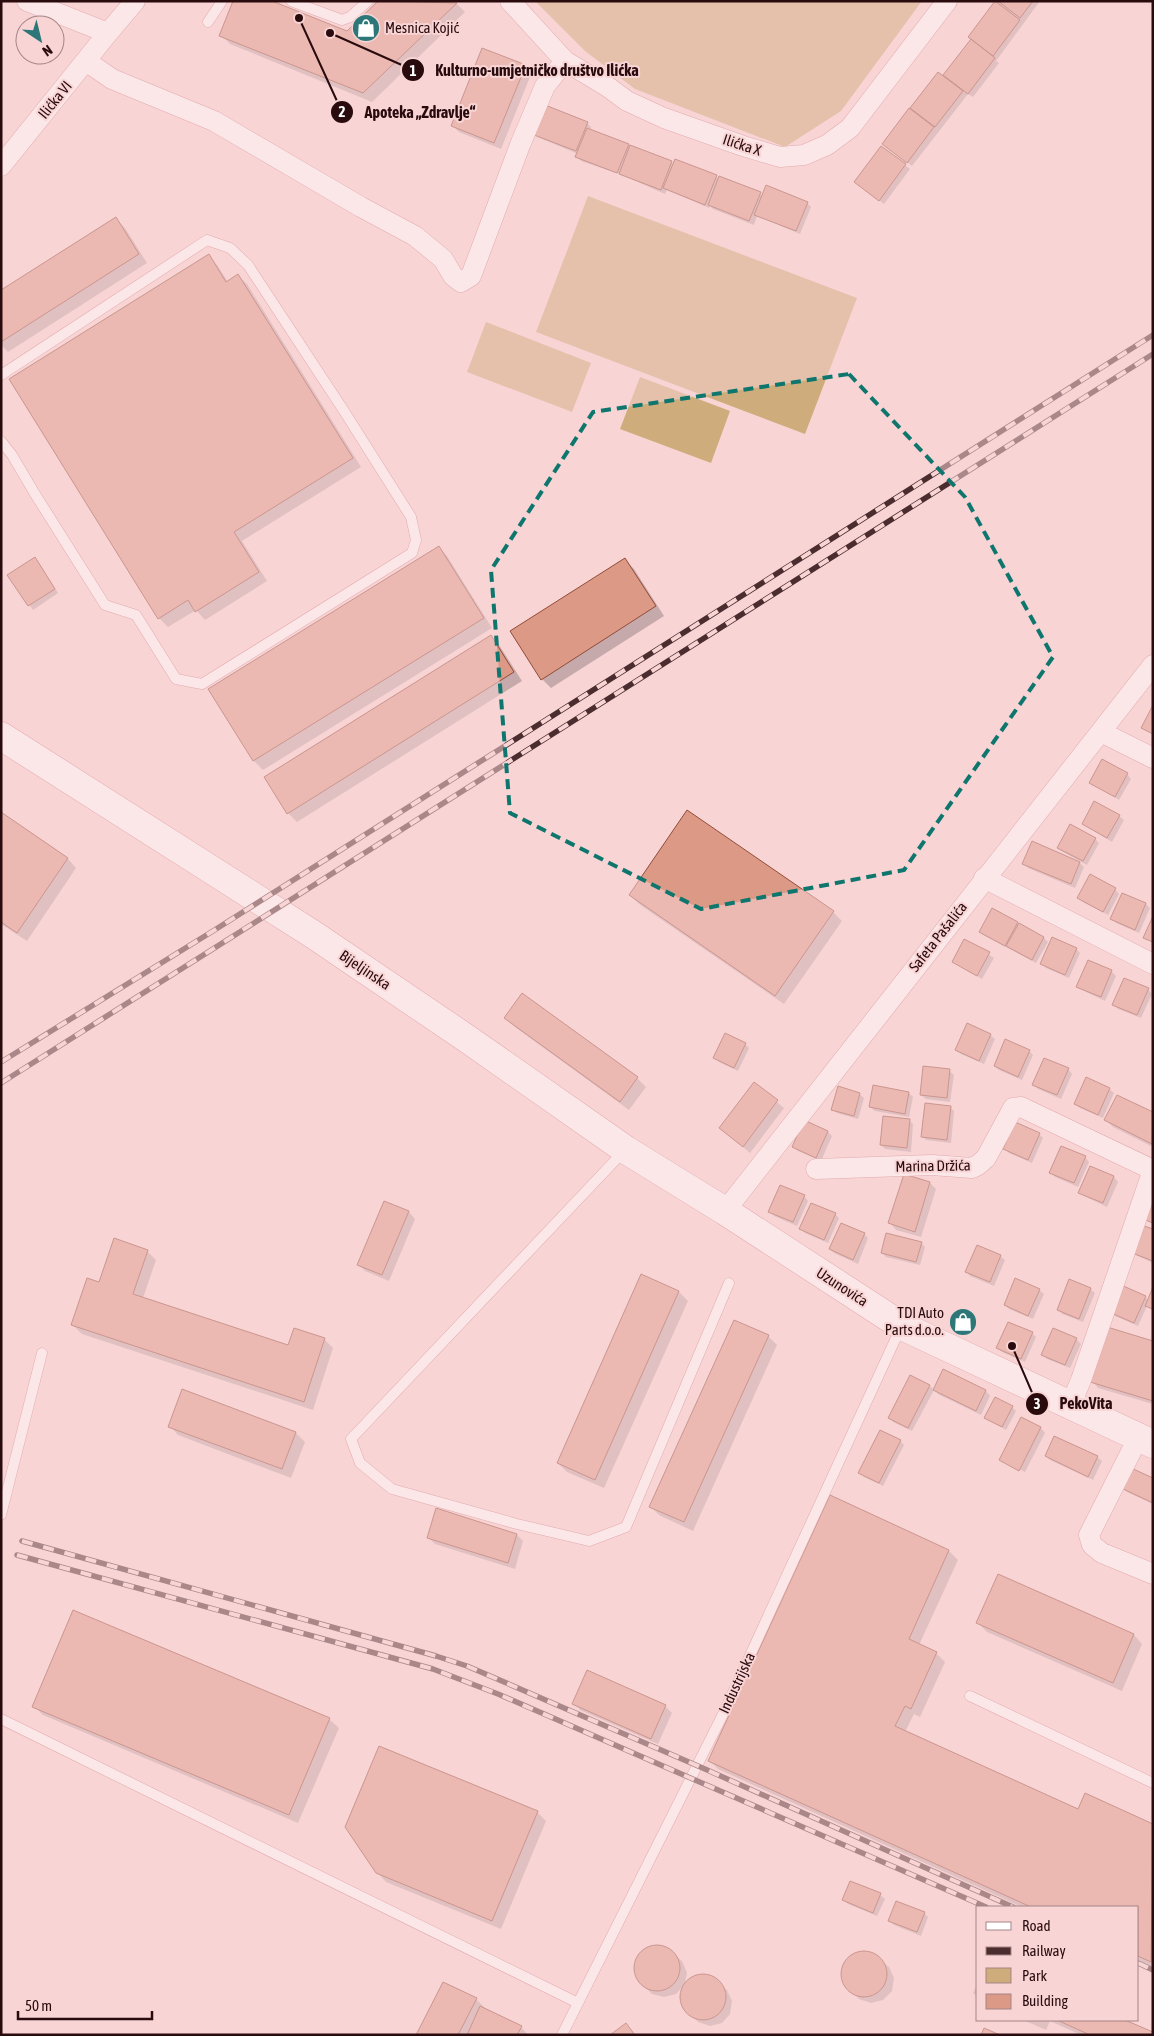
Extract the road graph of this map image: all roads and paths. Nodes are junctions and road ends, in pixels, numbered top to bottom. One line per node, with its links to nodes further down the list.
1 (27, 1): 9 (street)
2 (135, 1): 9 (street, Ilićka VI)
3 (222, 1): 8 (lane)
4 (291, 1): 5 (lane)
5 (368, 1)
6 (510, 1): 11 (street, Ilićka X)
7 (948, 1): 11 (street, Ilićka X)
8 (208, 22)
9 (108, 33): 10 (street, Ilićka VI)
10 (86, 61): 11 (street); 12 (street, Ilićka VI)
11 (565, 61)
12 (1, 166)
13 (1, 374): 14 (lane)
14 (1, 441)
15 (1153, 665): 16 (street, Safeta Pašalića)
16 (1101, 732): 18 (street); 19 (street, Safeta Pašalića)
17 (1, 736): 21 (main road, Bijeljinska)
18 (1153, 758)
19 (984, 878): 20 (street); 24 (street, Safeta Pašalića)
20 (1153, 964)
21 (626, 1150): 24 (main road, Bijeljinska); 25 (lane)
22 (816, 1169): 23 (street, Marina Držića)
23 (1153, 1170): 28 (street)
24 (725, 1211): 26 (main road, Uzunovića)
25 (729, 1283)
26 (902, 1326): 28 (main road, Uzunovića); 35 (lane, Industrijska)
27 (42, 1353): 30 (lane)
28 (1070, 1406): 29 (main road, Uzunovića)
29 (1145, 1441): 31 (street)
30 (1, 1515)
31 (1153, 1574)
32 (970, 1696): 34 (lane)
33 (1, 1719): 35 (lane)
34 (1153, 1783)
35 (578, 2003): 36 (lane, Industrijska)
36 (562, 2035)

